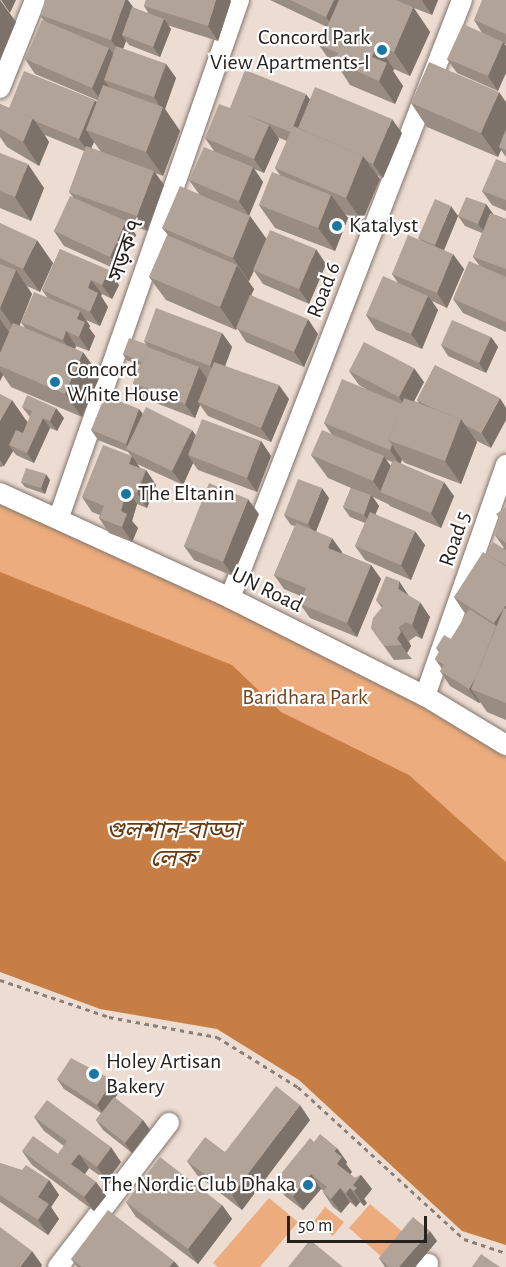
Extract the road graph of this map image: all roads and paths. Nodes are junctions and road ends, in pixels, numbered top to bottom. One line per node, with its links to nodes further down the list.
1 (35, 0): 4 (street)
2 (239, 0): 7 (street, সড়ক ৭)
3 (462, 0): 8 (street, Road 6)
4 (0, 88)
5 (506, 465): 9 (street, Road 5)
6 (0, 493): 7 (street, UN Road)
7 (58, 517): 8 (street, UN Road)
8 (230, 598): 9 (street, UN Road)
9 (425, 696): 10 (street, UN Road)
10 (506, 745)
11 (0, 980): 13 (path)
12 (169, 1123): 14 (street)
13 (506, 1253)
14 (58, 1267)

